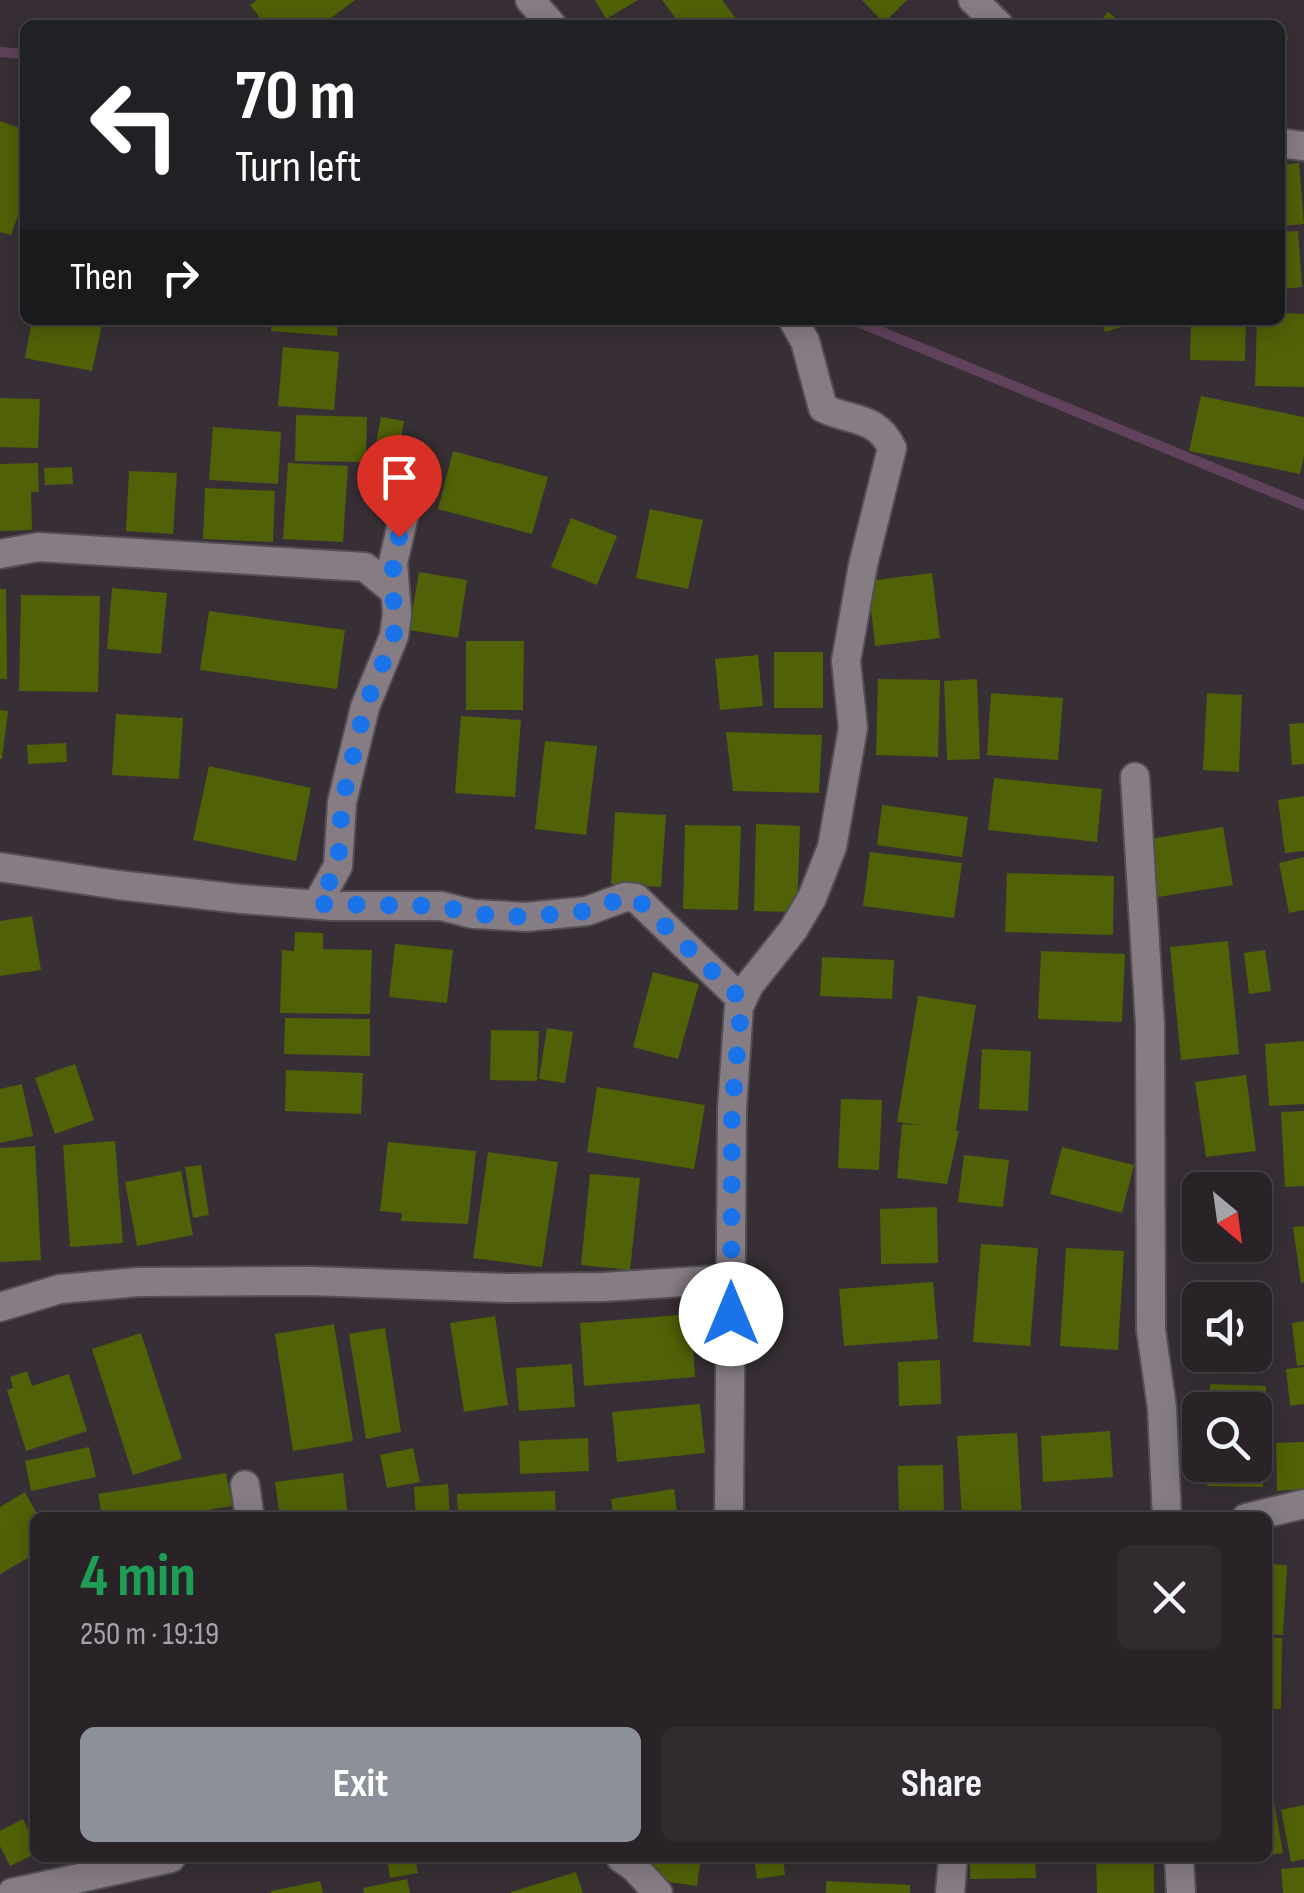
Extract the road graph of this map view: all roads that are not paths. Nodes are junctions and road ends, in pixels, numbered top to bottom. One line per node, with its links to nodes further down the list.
1 (530, 0): 3 (street)
2 (973, 0): 4 (street)
3 (548, 20)
4 (994, 20)
5 (795, 325): 12 (street)
6 (411, 484): 8 (street)
7 (0, 554): 8 (street)
8 (394, 590): 11 (street)
9 (1134, 777): 19 (street)
10 (0, 867): 11 (street)
11 (317, 904): 12 (street)
12 (742, 1000): 13 (street)
13 (731, 1279): 14 (street); 18 (street)
14 (0, 1307)
15 (245, 1486): 17 (street)
16 (1304, 1504): 20 (street)
17 (249, 1512)
18 (729, 1512)
19 (1167, 1512)
20 (1271, 1512)
21 (153, 1862): 25 (street)
22 (627, 1862): 26 (street)
23 (952, 1862): 27 (street)
24 (1179, 1862): 28 (street)
25 (12, 1893)
26 (658, 1893)
27 (950, 1893)
28 (1181, 1893)

